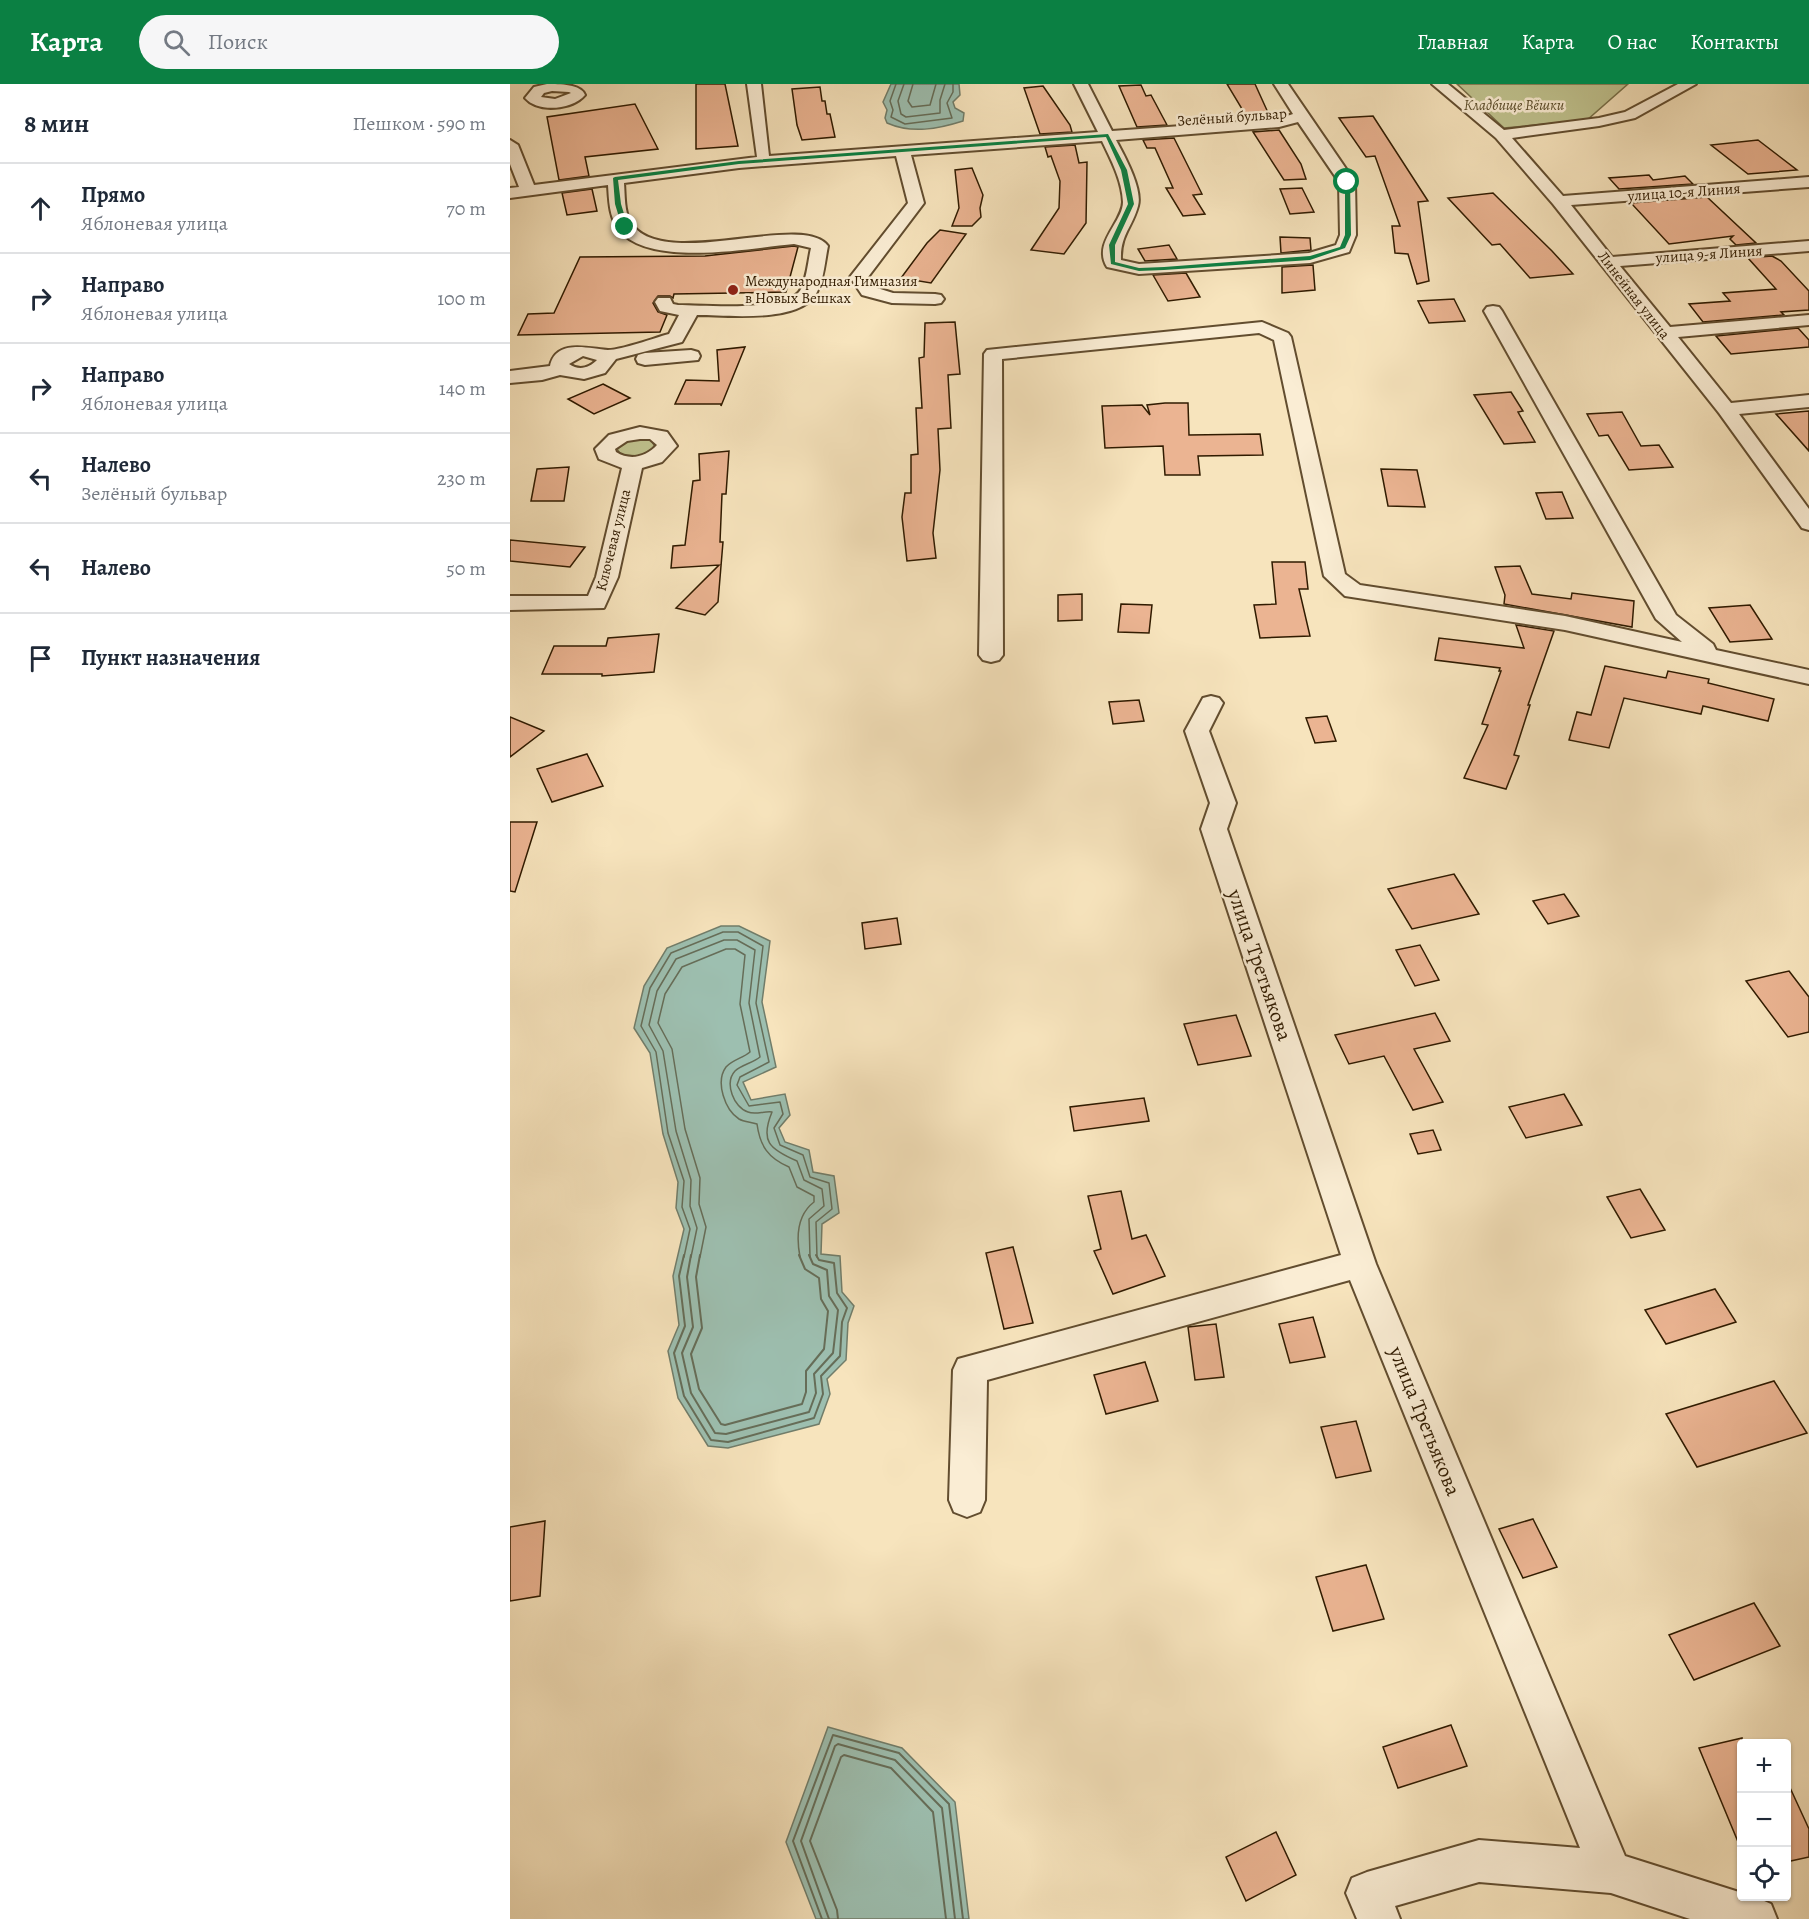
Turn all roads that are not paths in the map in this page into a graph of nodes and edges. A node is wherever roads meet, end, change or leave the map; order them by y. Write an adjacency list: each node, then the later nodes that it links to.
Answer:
1 (754, 84): 11 (street)
2 (1081, 84): 7 (street)
3 (1281, 84): 6 (street)
4 (1439, 84): 8 (street, Линейная улица)
5 (1689, 84): 8 (street)
6 (1300, 114): 7 (street, Зелёный бульвар); 7 (street, Зелёный бульвар); 7 (street)
7 (1106, 131): 10 (street, Зелёный бульвар); 11 (street, Зелёный бульвар)
8 (1501, 135): 16 (street, Линейная улица)
9 (510, 145): 14 (street)
10 (902, 151): 12 (street, Зелёный бульвар); 19 (street)
11 (763, 154): 14 (street, Зелёный бульвар)
12 (615, 178): 14 (street, Зелёный бульвар); 21 (street)
13 (1809, 182): 16 (street, улица 10-я Линия)
14 (521, 186): 15 (street, Зелёный бульвар)
15 (510, 193)
16 (1559, 201): 18 (street, Линейная улица)
17 (1809, 246): 18 (street, улица 9-я Линия)
18 (1608, 262): 24 (street, Линейная улица)
19 (935, 299)
20 (664, 302): 21 (street)
21 (691, 310): 26 (street)
22 (1493, 311): 34 (street)
23 (1809, 320): 24 (street)
24 (1664, 333): 29 (street, Линейная улица)
25 (691, 356): 26 (street)
26 (606, 358): 27 (street)
27 (510, 377)
28 (1809, 401): 29 (street)
29 (1726, 409): 31 (street, Линейная улица)
30 (633, 463): 33 (street, Ключевая улица)
31 (1801, 501): 32 (street, Линейная улица)
32 (1809, 524)
33 (510, 603)
34 (1711, 654): 35 (street); 36 (street)
35 (991, 656)
36 (1809, 677)
37 (1211, 703): 38 (street, улица Третьякова)
38 (1360, 1264): 39 (street); 40 (street, улица Третьякова)
39 (967, 1500)
40 (1611, 1872): 41 (street); 42 (street)
41 (1379, 1919)
42 (1756, 1919)

